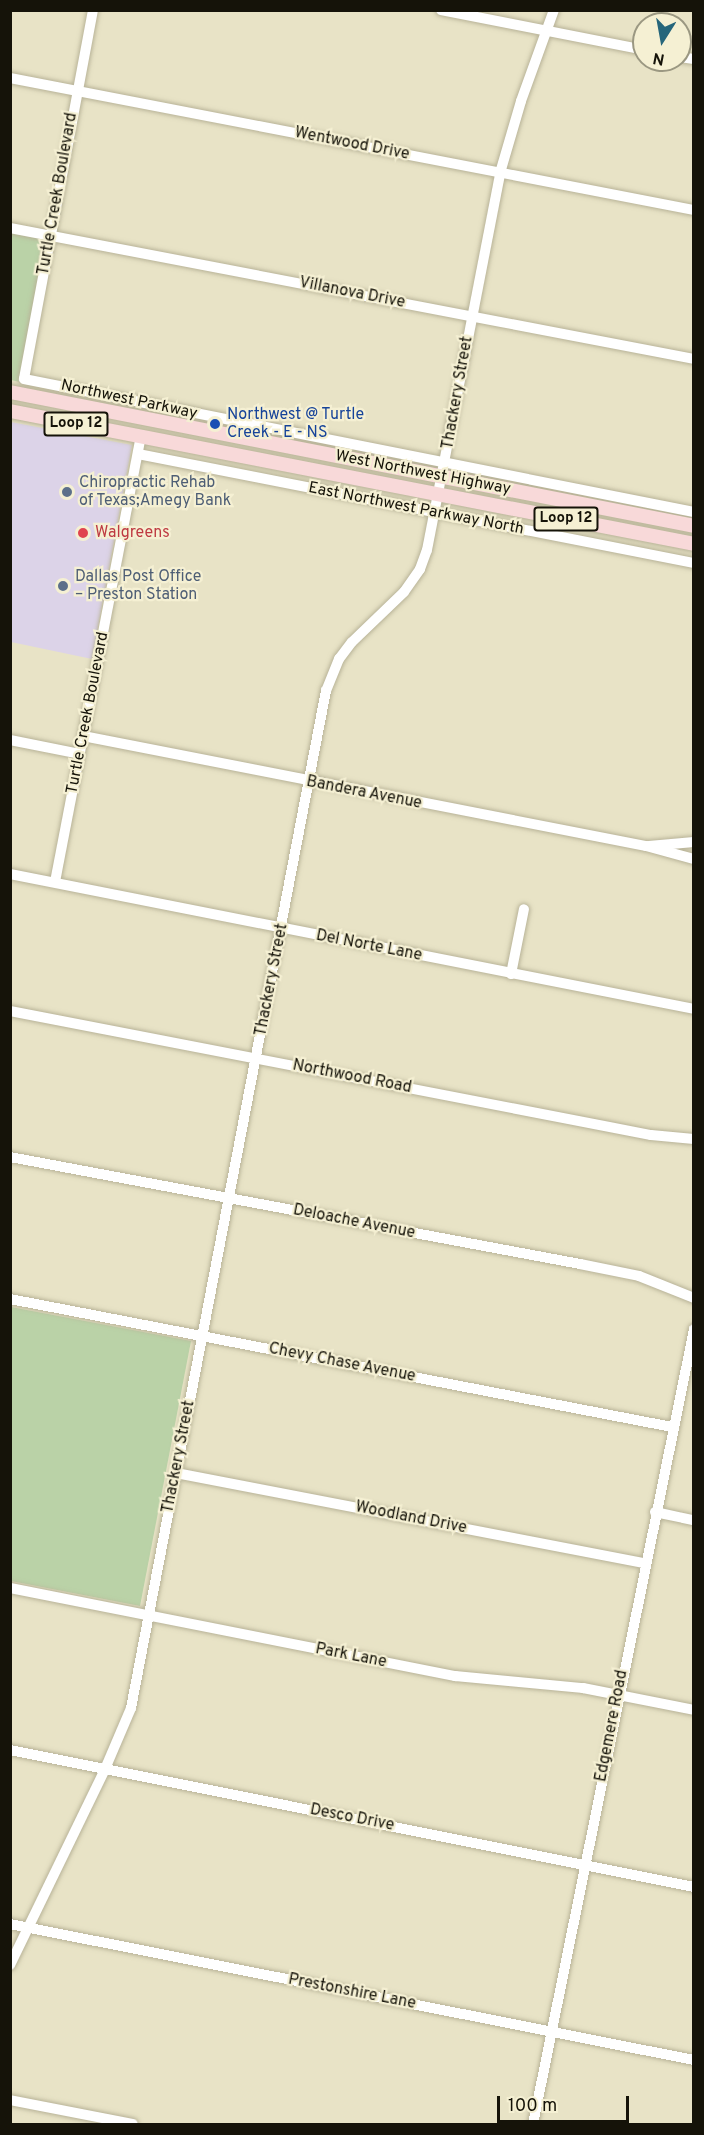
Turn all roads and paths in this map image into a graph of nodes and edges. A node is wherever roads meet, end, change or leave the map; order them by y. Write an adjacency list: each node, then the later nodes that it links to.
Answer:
1 (93, 10): 7 (street, Turtle Creek Boulevard)
2 (441, 10): 4 (street)
3 (554, 10): 4 (street, Thackery Street)
4 (545, 30): 5 (street); 8 (street, Thackery Street)
5 (632, 48)
6 (10, 78): 7 (street, Wentwood Drive)
7 (77, 90): 8 (street, Wentwood Drive); 11 (street, Turtle Creek Boulevard)
8 (500, 173): 9 (street, Wentwood Drive); 12 (street, Thackery Street)
9 (693, 210)
10 (10, 228): 11 (street, Villanova Drive)
11 (50, 235): 12 (street, Villanova Drive); 14 (street, Turtle Creek Boulevard)
12 (472, 316): 13 (street, Villanova Drive); 20 (street, Thackery Street)
13 (693, 359)
14 (24, 379): 20 (street, Northwest Parkway)
15 (10, 392): 17 (main road, West Northwest Highway / Loop 12)
16 (10, 411): 18 (main road, West Northwest Highway / Loop 12)
17 (145, 418): 18 (main road); 20 (main road, West Northwest Highway / Loop 12)
18 (141, 437): 19 (street, Turtle Creek Boulevard); 21 (main road, West Northwest Highway / Loop 12)
19 (138, 454): 23 (street, East Northwest Parkway North); 27 (street, Turtle Creek Boulevard)
20 (443, 471): 21 (street, Thackery Street); 22 (street, Northwest Parkway); 24 (main road, West Northwest Highway / Loop 12)
21 (439, 494): 23 (street, Thackery Street); 25 (main road, West Northwest Highway / Loop 12)
22 (693, 512)
23 (435, 513): 26 (street, East Northwest Parkway North); 30 (street, Thackery Street)
24 (693, 526)
25 (693, 544)
26 (693, 563)
27 (83, 736): 29 (street, Turtle Creek Boulevard); 30 (street, Bandera Avenue)
28 (10, 740): 29 (street)
29 (80, 754): 35 (street, Turtle Creek Boulevard)
30 (310, 782): 32 (street, Bandera Avenue); 37 (street, Thackery Street)
31 (693, 842): 32 (street, Bandera Avenue)
32 (646, 846): 33 (street, Bandera Avenue)
33 (693, 859)
34 (10, 874): 35 (street, Del Norte Lane)
35 (55, 882): 37 (street, Del Norte Lane)
36 (524, 909): 38 (street)
37 (282, 929): 38 (street, Del Norte Lane); 41 (street, Thackery Street)
38 (511, 974): 39 (street, Del Norte Lane)
39 (693, 1010)
40 (10, 1011): 41 (street, Northwood Road)
41 (257, 1059): 42 (street, Northwood Road); 44 (street, Thackery Street)
42 (693, 1139)
43 (10, 1157): 44 (street, Deloache Avenue)
44 (229, 1199): 45 (street, Deloache Avenue); 48 (street, Thackery Street)
45 (693, 1298)
46 (10, 1299): 48 (street, Chevy Chase Avenue)
47 (693, 1329): 49 (street, Edgemere Road)
48 (203, 1336): 49 (street, Chevy Chase Avenue); 50 (street, Thackery Street)
49 (672, 1427): 51 (street, Edgemere Road)
50 (176, 1473): 53 (street, Woodland Drive); 55 (street, Thackery Street)
51 (656, 1512): 52 (street); 53 (street, Edgemere Road)
52 (693, 1520)
53 (645, 1563): 56 (street, Edgemere Road)
54 (10, 1588): 55 (street, Park Lane)
55 (149, 1617): 56 (street, Park Lane); 59 (street, Thackery Street)
56 (618, 1695): 57 (street, Park Lane); 60 (street, Edgemere Road)
57 (693, 1710)
58 (10, 1750): 59 (street, Desco Drive)
59 (105, 1769): 60 (street, Desco Drive); 63 (street, Thackery Street)
60 (584, 1865): 61 (street, Desco Drive); 65 (street, Edgemere Road)
61 (693, 1887)
62 (10, 1924): 63 (street, Prestonshire Lane)
63 (29, 1928): 64 (street, Thackery Street); 65 (street, Prestonshire Lane)
64 (10, 1965)
65 (551, 2032): 66 (street, Prestonshire Lane); 69 (street, Edgemere Road)
66 (693, 2060)
67 (10, 2100): 68 (street)
68 (133, 2124)
69 (533, 2124)

